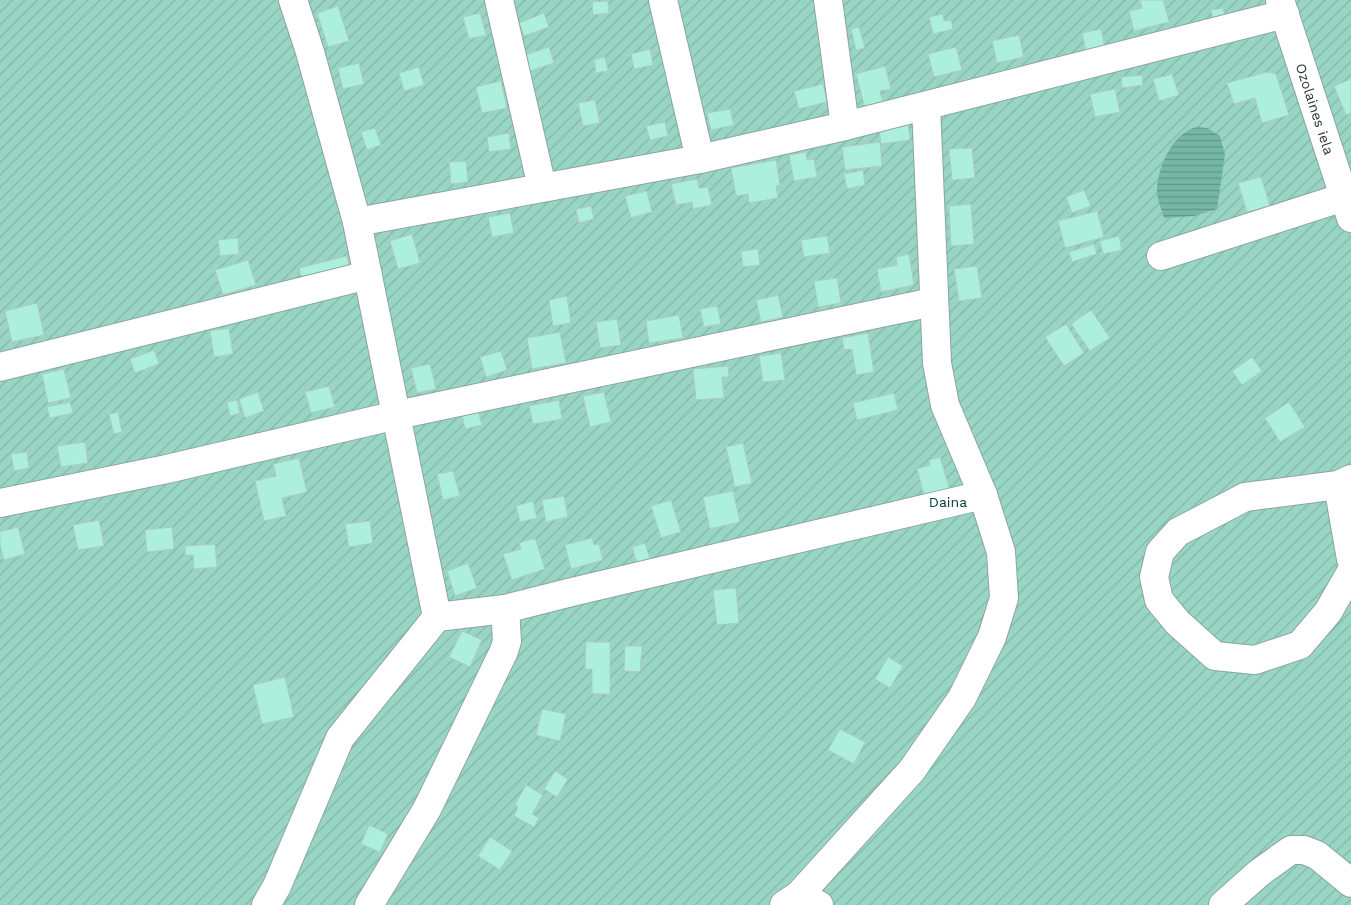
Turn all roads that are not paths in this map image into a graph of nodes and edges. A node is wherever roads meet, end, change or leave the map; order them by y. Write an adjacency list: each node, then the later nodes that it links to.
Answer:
1 (293, 0): 11 (street)
2 (499, 0): 9 (street)
3 (663, 0): 8 (street)
4 (828, 0): 7 (street)
5 (1282, 7): 6 (street); 10 (street, Ozolaines iela)
6 (926, 106): 7 (street); 14 (street)
7 (845, 126): 8 (street)
8 (700, 158): 9 (street)
9 (542, 187): 11 (street)
10 (1348, 208): 12 (street)
11 (358, 222): 13 (street)
12 (1161, 256)
13 (368, 275): 15 (street); 16 (street)
14 (933, 302): 16 (street); 18 (street)
15 (0, 367)
16 (397, 415): 19 (street); 23 (street)
17 (1345, 482): 20 (street); 21 (street)
18 (983, 495): 22 (street); 25 (street)
19 (0, 503)
20 (1351, 559)
21 (1351, 572)
22 (506, 609): 23 (street); 27 (street)
23 (437, 617): 26 (street)
24 (1351, 883): 28 (street)
25 (801, 902)
26 (266, 905)
27 (369, 905)
28 (1223, 905)

